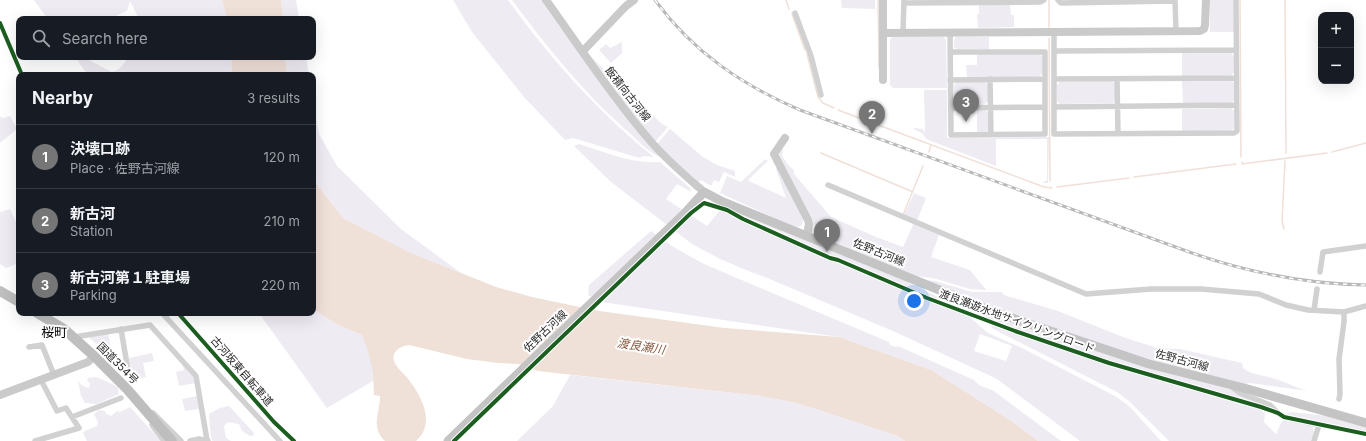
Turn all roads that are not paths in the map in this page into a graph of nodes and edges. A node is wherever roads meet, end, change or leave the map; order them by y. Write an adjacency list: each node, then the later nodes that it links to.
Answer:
1 (546, 0): 17 (street, 飯積向古河線)
2 (634, 0): 17 (street)
3 (883, 0): 15 (street)
4 (1044, 0): 9 (street)
5 (1058, 0): 6 (street)
6 (1175, 0): 11 (street)
7 (1206, 0): 11 (street)
8 (1236, 0): 16 (street)
9 (904, 2): 12 (street)
10 (795, 13): 27 (street)
11 (1176, 31): 14 (street)
12 (904, 32): 13 (street); 15 (street)
13 (950, 32): 14 (street); 19 (street)
14 (1054, 32): 18 (street)
15 (883, 33): 25 (street)
16 (1236, 50): 18 (street); 20 (street)
17 (583, 51): 38 (street, 飯積向古河線)
18 (1054, 51): 23 (street)
19 (950, 52): 22 (street); 26 (street)
20 (1236, 78): 24 (street); 28 (street)
21 (990, 79): 22 (street); 26 (street); 31 (street)
22 (1044, 79): 29 (street)
23 (1054, 79): 24 (street); 32 (street)
24 (1117, 79): 30 (street)
25 (883, 80)
26 (950, 80): 33 (street)
27 (821, 95)
28 (1236, 105): 30 (street); 34 (street)
29 (1045, 106): 31 (street); 35 (street)
30 (1118, 106): 32 (street); 34 (street)
31 (990, 107): 33 (street); 35 (street)
32 (1055, 107): 34 (street)
33 (951, 108): 35 (street)
34 (1118, 134)
35 (991, 135)
36 (785, 138): 39 (street)
37 (828, 185): 46 (street)
38 (701, 195): 39 (main road, 佐野古河線); 71 (main road, 佐野古河線)
39 (807, 236): 57 (main road, 佐野古河線)
40 (1366, 246): 41 (street)
41 (1320, 272)
42 (1317, 289): 46 (street)
43 (0, 291): 44 (highway)
44 (16, 300)
45 (1366, 306): 47 (street)
46 (1314, 310): 47 (street)
47 (1344, 312): 61 (street)
48 (42, 316): 51 (highway, 国道354号)
49 (165, 316): 70 (street)
50 (120, 329): 51 (street); 55 (street); 69 (street)
51 (73, 338): 53 (highway, 国道354号)
52 (29, 347): 54 (street)
53 (94, 356): 54 (street); 59 (highway, 国道354号)
54 (54, 375): 56 (street)
55 (129, 376)
56 (41, 380): 58 (street); 62 (street)
57 (1231, 385): 63 (main road, 佐野古河線); 72 (street)
58 (0, 395)
59 (133, 396): 65 (street); 66 (highway, 国道354号); 67 (street)
60 (121, 398): 62 (street)
61 (1339, 399)
62 (72, 417): 64 (street)
63 (1366, 423)
64 (35, 441)
65 (164, 441)
66 (172, 441)
67 (181, 441)
68 (190, 441): 69 (street)
69 (207, 441)
70 (280, 441)
71 (448, 441)
72 (1314, 441)

